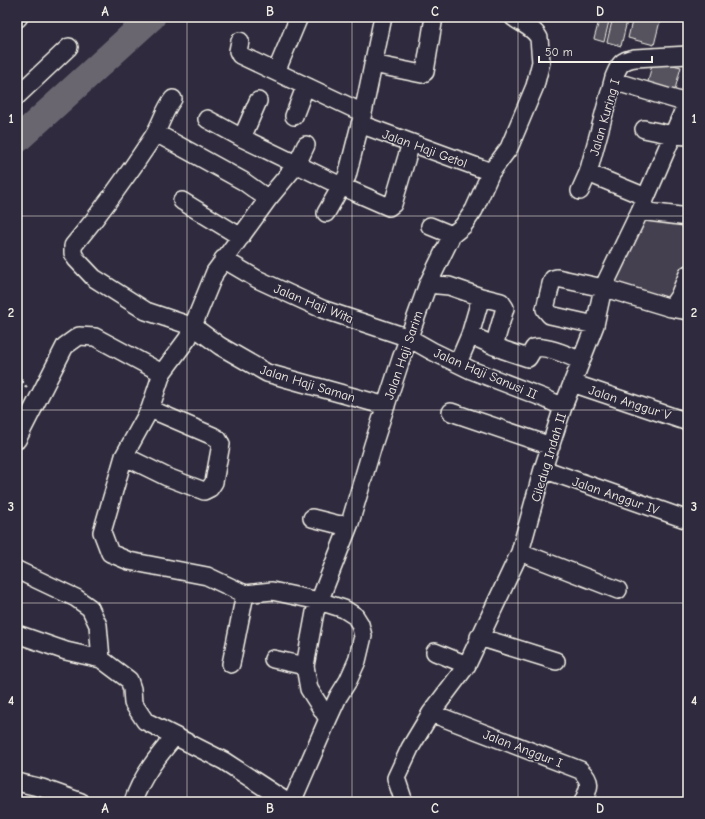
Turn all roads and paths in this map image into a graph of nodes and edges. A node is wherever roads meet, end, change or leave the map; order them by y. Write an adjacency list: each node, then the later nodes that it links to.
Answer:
1 (299, 17): 9 (street)
2 (383, 17): 8 (street)
3 (434, 17): 8 (street)
4 (513, 17): 26 (street, Jalan Haji Sarim)
5 (240, 41): 9 (street, Jalan Haji Getol)
6 (69, 47): 12 (street)
7 (688, 55): 10 (street, Jalan Kuring I)
8 (373, 64): 18 (street)
9 (276, 72): 11 (street, Jalan Haji Getol)
10 (613, 81): 15 (street); 27 (street, Jalan Kuring I)
11 (308, 87): 16 (street); 18 (street, Jalan Haji Getol)
12 (17, 96)
13 (173, 99): 20 (street)
14 (258, 101): 22 (street)
15 (687, 102): 21 (street, Ciledug Indah II)
16 (294, 116)
17 (207, 119): 22 (street)
18 (361, 119): 23 (street, Jalan Haji Getol); 28 (street)
19 (644, 129): 21 (street)
20 (156, 133): 30 (street); 46 (street)
21 (681, 135): 32 (street, Ciledug Indah II)
22 (242, 138): 25 (street)
23 (411, 143): 26 (street, Jalan Haji Getol); 28 (street)
24 (306, 145): 25 (street)
25 (297, 164): 28 (street); 30 (street)
26 (491, 172): 36 (street, Jalan Haji Sarim)
27 (588, 173): 29 (street, Jalan Kuring I); 32 (street)
28 (341, 186): 33 (street)
29 (580, 191)
30 (268, 199): 37 (street)
31 (182, 201): 37 (street)
32 (643, 204): 34 (street); 41 (street, Ciledug Indah II)
33 (326, 214)
34 (688, 217)
35 (430, 226): 36 (street)
36 (452, 235): 40 (street, Jalan Haji Sarim)
37 (241, 237): 38 (street)
38 (223, 259): 46 (street); 48 (street, Jalan Haji Wita)
39 (688, 274): 43 (street)
40 (428, 284): 42 (street); 48 (street, Jalan Haji Sarim)
41 (606, 289): 43 (street); 45 (street, Ciledug Indah II); 45 (street)
42 (481, 297): 47 (street); 49 (street)
43 (670, 308): 44 (street)
44 (688, 311)
45 (595, 325): 50 (street, Ciledug Indah II)
46 (194, 326): 52 (street); 54 (street, Jalan Haji Saman)
47 (470, 335): 49 (street); 51 (street)
48 (409, 338): 51 (street, Jalan Haji Sanusi II); 54 (street, Jalan Haji Sarim)
49 (494, 346): 50 (street)
50 (582, 361): 53 (street, Ciledug Indah II)
51 (458, 363): 55 (street, Jalan Haji Sanusi II)
52 (162, 373): 56 (street); 59 (street)
53 (572, 383): 55 (street, Ciledug Indah II); 58 (street, Jalan Anggur V)
54 (386, 406): 65 (street, Jalan Haji Sarim)
55 (563, 407): 60 (street, Ciledug Indah II)
56 (150, 409): 61 (street); 61 (street)
57 (452, 412): 60 (street)
58 (688, 422)
59 (17, 440)
60 (551, 446): 62 (street, Ciledug Indah II)
61 (124, 456): 69 (street)
62 (543, 470): 64 (street, Jalan Anggur IV); 66 (street, Ciledug Indah II)
63 (312, 518): 65 (street)
64 (688, 520)
65 (350, 523): 70 (street, Jalan Haji Sarim)
66 (520, 552): 68 (street); 72 (street, Ciledug Indah II)
67 (17, 570): 74 (street)
68 (618, 590)
69 (245, 594): 70 (street); 77 (street)
70 (319, 601): 79 (street, Jalan Haji Sarim); 81 (street)
71 (17, 634): 74 (street)
72 (479, 636): 76 (street); 78 (street, Ciledug Indah II)
73 (435, 652): 78 (street)
74 (101, 658): 82 (street)
75 (273, 658): 79 (street)
76 (556, 661)
77 (231, 664)
78 (467, 665): 80 (street, Ciledug Indah II)
79 (305, 666): 81 (street, Jalan Haji Sarim)
80 (431, 713): 88 (street, Ciledug Indah II); 89 (street, Jalan Anggur I)
81 (328, 719): 87 (street)
82 (174, 737): 85 (street); 86 (street)
83 (17, 782): 84 (street)
84 (82, 802)
85 (133, 802)
86 (287, 802)
87 (292, 802)
88 (404, 802)
89 (583, 802)

